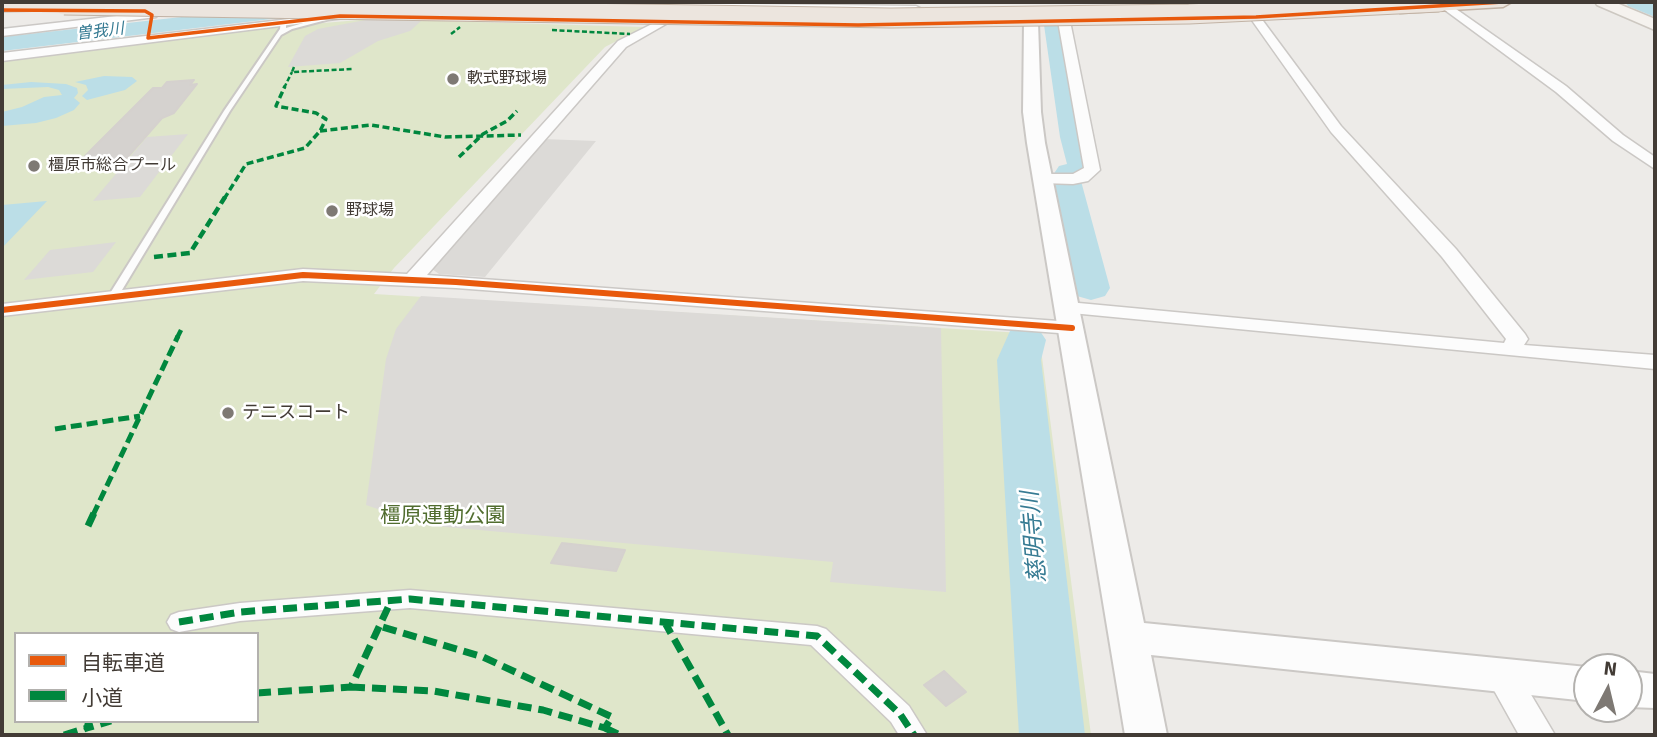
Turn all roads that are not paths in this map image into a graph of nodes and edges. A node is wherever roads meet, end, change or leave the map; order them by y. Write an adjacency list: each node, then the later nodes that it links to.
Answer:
1 (93, 2): 13 (street)
2 (296, 2): 6 (highway, bridge); 10 (highway); 17 (highway)
3 (534, 2): 18 (street)
4 (581, 2): 16 (street)
5 (1275, 2): 12 (highway)
6 (1364, 2)
7 (1503, 2): 9 (highway)
8 (1602, 2): 22 (main road)
9 (1441, 3): 10 (highway, bridge); 12 (highway); 28 (street)
10 (253, 4): 13 (highway, bridge); 17 (highway, bridge)
11 (2, 7): 13 (highway)
12 (1249, 7): 16 (highway); 20 (highway); 34 (street)
13 (68, 8): 14 (street); 23 (street)
14 (152, 16): 23 (street); 26 (street)
15 (340, 16): 18 (street); 19 (street); 25 (lane)
16 (913, 16): 17 (highway); 21 (highway)
17 (671, 17): 18 (street); 30 (street)
18 (489, 18)
19 (283, 21): 25 (lane); 26 (street)
20 (1063, 21): 21 (highway); 29 (street)
21 (1031, 22): 29 (street)
22 (1655, 25)
23 (18, 31): 24 (street)
24 (2, 33)
25 (277, 36): 31 (lane)
26 (148, 37): 27 (street)
27 (2, 57)
28 (1655, 164)
29 (1058, 179): 33 (street)
30 (412, 280): 31 (street); 33 (street)
31 (114, 295): 32 (street)
32 (2, 310)
33 (1070, 318): 34 (street); 37 (street)
34 (1510, 350): 35 (street)
35 (1655, 362)
36 (179, 622): 40 (street)
37 (1128, 637): 38 (street); 41 (street)
38 (1502, 676): 39 (street); 42 (street)
39 (1573, 683)
40 (914, 735)
41 (1146, 735)
42 (1538, 735)

